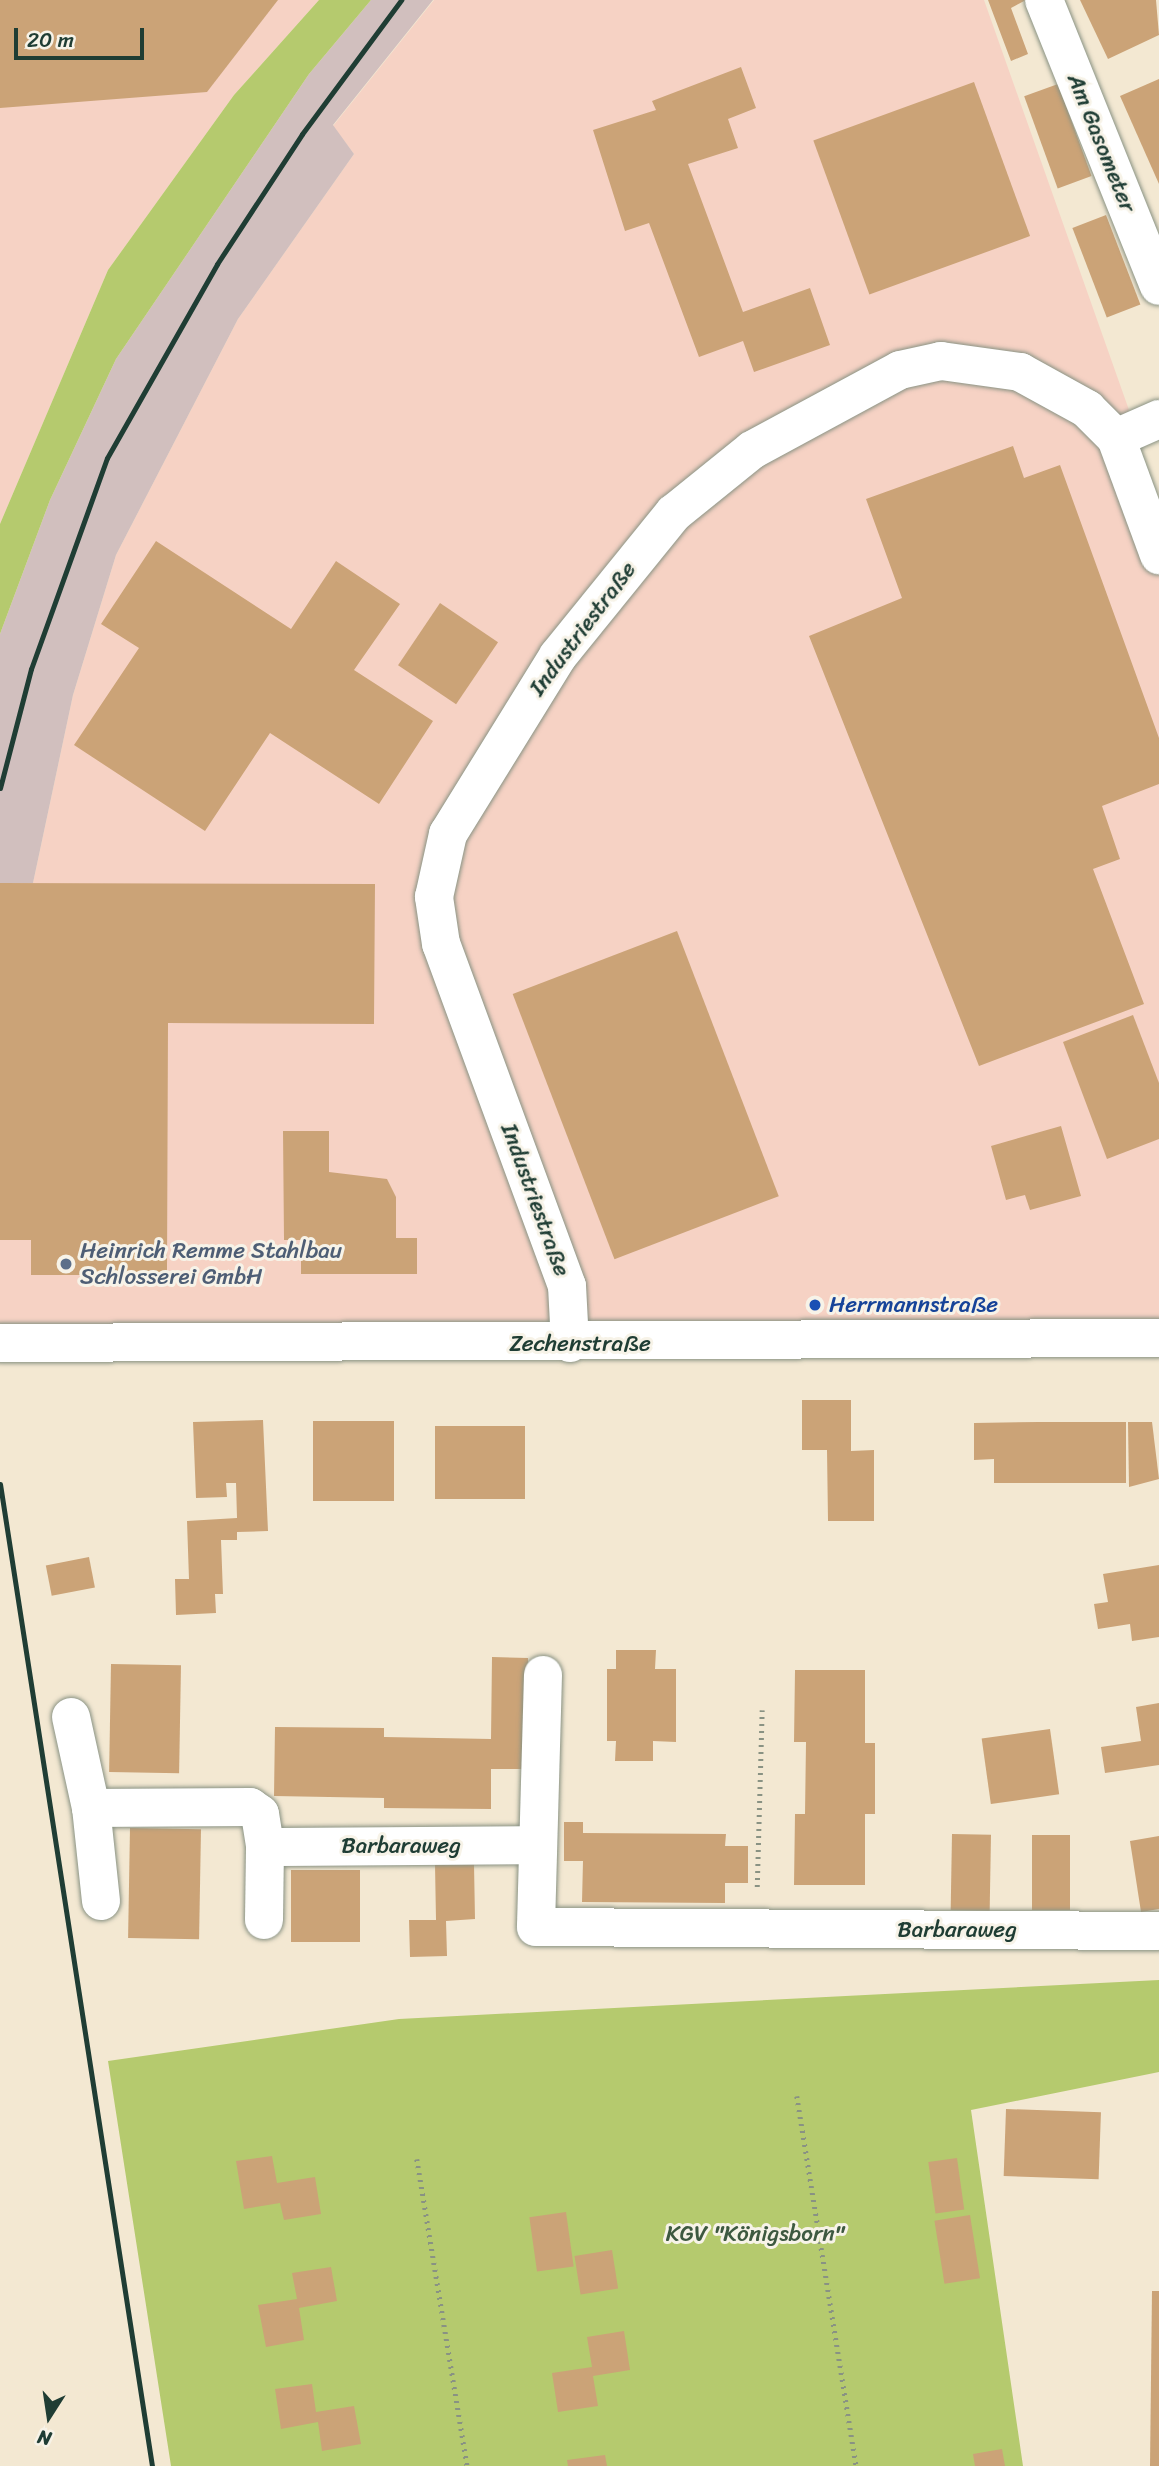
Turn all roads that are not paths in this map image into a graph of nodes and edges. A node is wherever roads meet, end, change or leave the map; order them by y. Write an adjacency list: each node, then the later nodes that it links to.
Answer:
1 (1044, 0): 2 (street, Am Gasometer)
2 (1159, 286)
3 (1159, 419): 4 (street)
4 (1116, 438): 5 (street, Industriestraße); 8 (street, Industriestraße)
5 (1159, 555)
6 (1159, 1338): 8 (street, Zechenstraße)
7 (0, 1343): 8 (street, Zechenstraße)
8 (570, 1343)
9 (542, 1675): 12 (street, Barbaraweg)
10 (71, 1717): 11 (street)
11 (91, 1808): 13 (street); 14 (street)
12 (538, 1845): 13 (street, Barbaraweg); 16 (street, Barbaraweg)
13 (265, 1847): 15 (street)
14 (101, 1900)
15 (264, 1920)
16 (1159, 1931)

